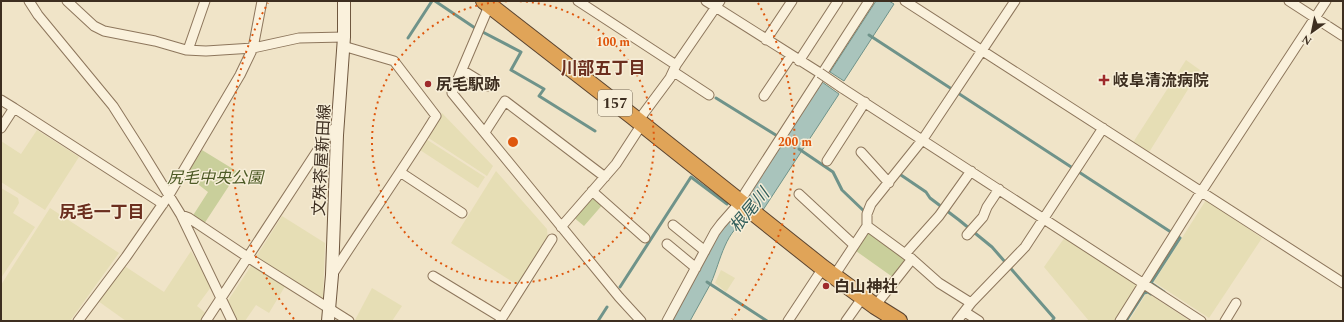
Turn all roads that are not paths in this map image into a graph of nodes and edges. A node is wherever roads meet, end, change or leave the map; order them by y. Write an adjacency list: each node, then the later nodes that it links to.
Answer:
1 (29, 1): 49 (street)
2 (67, 1): 22 (street)
3 (205, 1): 22 (street)
4 (262, 1): 21 (street)
5 (344, 1): 20 (main road, 文殊茶屋新田線)
6 (578, 1): 25 (street)
7 (706, 1): 16 (street)
8 (792, 1): 19 (street)
9 (838, 1): 24 (street)
10 (869, 1): 51 (street)
11 (905, 1): 23 (street)
12 (1015, 1): 23 (street)
13 (1289, 1): 17 (street)
14 (1326, 1): 17 (street)
15 (486, 3): 26 (street); 33 (highway, 157)
16 (718, 4): 19 (street); 25 (street)
17 (1315, 18): 18 (street); 47 (street)
18 (1343, 36)
19 (766, 40): 24 (street)
20 (344, 42): 21 (street); 34 (main road, 文殊茶屋新田線); 42 (street)
21 (253, 48): 22 (street); 49 (street)
22 (188, 50)
23 (983, 51): 36 (street); 38 (street)
24 (795, 58): 29 (street); 31 (street, bridge)
25 (675, 69): 28 (street); 33 (street)
26 (462, 70): 27 (street); 37 (street)
27 (488, 86)
28 (709, 95)
29 (764, 96)
30 (1, 100): 32 (street)
31 (865, 102): 38 (street); 40 (street)
32 (14, 108): 35 (street); 50 (street)
33 (640, 123): 43 (street); 51 (highway, 157)
34 (338, 125): 65 (street); 68 (main road, 文殊茶屋新田線)
35 (1, 128)
36 (1103, 128): 47 (street); 54 (street)
37 (484, 132): 43 (street); 57 (street)
38 (923, 140): 41 (street); 44 (street)
39 (862, 152): 44 (street)
40 (827, 161)
41 (971, 171): 45 (street); 64 (street)
42 (400, 172): 52 (street); 68 (street)
43 (605, 177): 46 (street)
44 (889, 183): 56 (street)
45 (999, 189): 54 (street); 58 (street)
46 (592, 191): 57 (street); 59 (street)
47 (1201, 192): 70 (street); 71 (street)
48 (799, 194): 62 (street)
49 (169, 195): 50 (street); 53 (street)
50 (163, 204): 79 (street)
51 (746, 207): 63 (street); 67 (highway, 157)
52 (462, 212)
53 (181, 215): 65 (street); 72 (street)
54 (1044, 219): 70 (street); 74 (street)
55 (673, 225): 63 (street)
56 (867, 226): 62 (street); 64 (street)
57 (561, 227): 84 (street)
58 (967, 235)
59 (645, 238)
60 (552, 239): 78 (street)
61 (666, 244): 66 (street)
62 (854, 245): 67 (street)
63 (705, 251): 66 (street)
64 (909, 257): 73 (street); 74 (street)
65 (249, 258): 72 (street); 76 (street)
66 (696, 268): 85 (street)
67 (829, 272): 73 (highway, 157); 86 (street)
68 (332, 275): 76 (main road, 文殊茶屋新田線)
69 (433, 276): 78 (street)
70 (1143, 282): 91 (street); 92 (street)
71 (1343, 283)
72 (221, 298): 80 (street); 81 (street)
73 (869, 301): 87 (street); 88 (highway, 157)
74 (971, 303): 77 (street)
75 (1236, 303): 93 (street)
76 (329, 308): 82 (main road, 文殊茶屋新田線); 83 (street)
77 (964, 312): 89 (street); 90 (street)
78 (501, 320)
79 (78, 321)
80 (206, 321)
81 (232, 321)
82 (328, 321)
83 (349, 321)
84 (641, 321)
85 (667, 321)
86 (788, 321)
87 (846, 321)
88 (899, 321)
89 (957, 321)
90 (979, 321)
91 (1120, 321)
92 (1201, 321)
93 (1225, 321)

